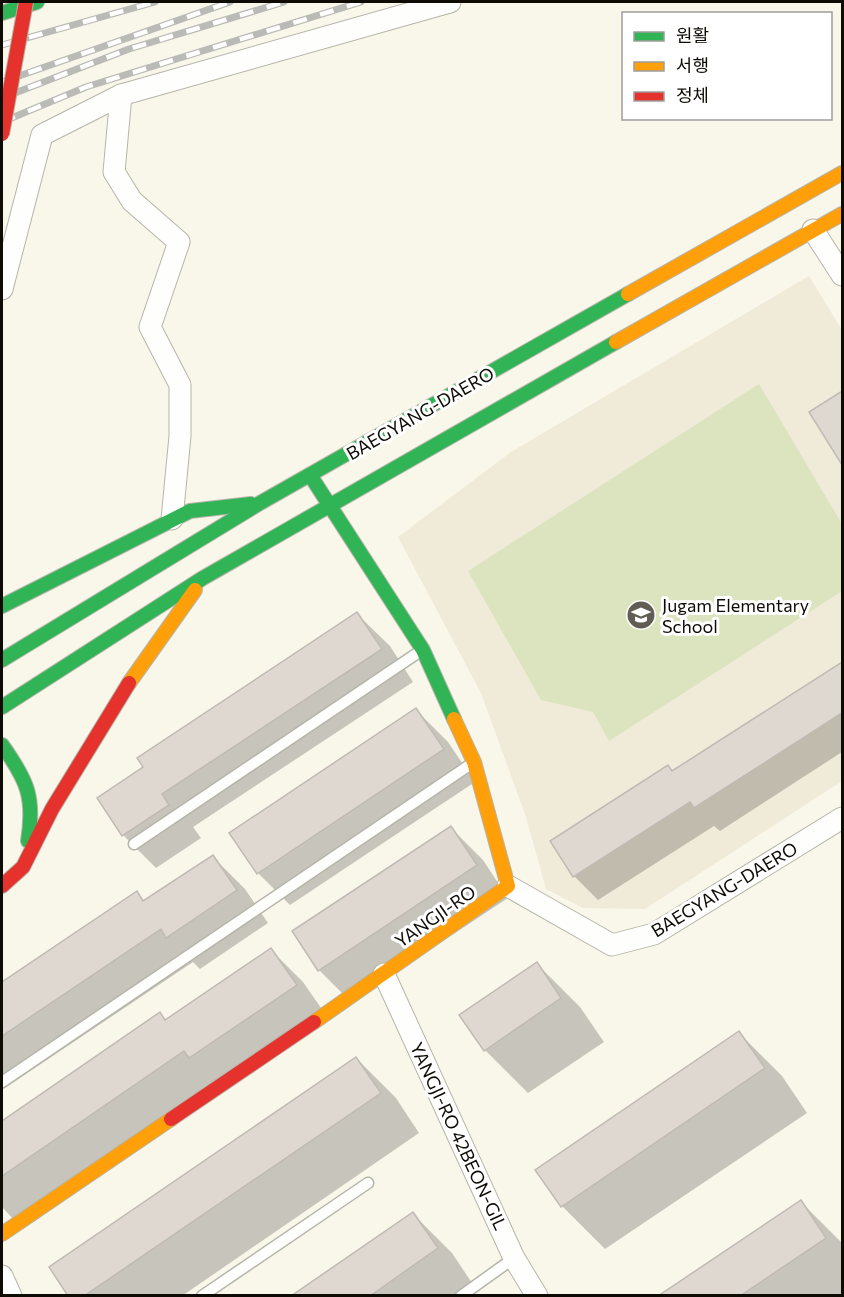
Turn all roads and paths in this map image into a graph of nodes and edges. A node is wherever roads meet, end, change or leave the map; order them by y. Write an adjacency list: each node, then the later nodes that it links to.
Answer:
1 (26, 2): 6 (main road, bridge)
2 (37, 2): 4 (main road)
3 (450, 2): 5 (street)
4 (2, 13)
5 (121, 95): 11 (street); 15 (street)
6 (2, 134)
7 (843, 173): 12 (main road, BAEGYANG-DAERO)
8 (843, 214): 9 (main road, BAEGYANG-DAERO)
9 (813, 230): 10 (street); 14 (main road, BAEGYANG-DAERO)
10 (843, 275)
11 (2, 289)
12 (310, 475): 13 (main road, BAEGYANG-DAERO); 14 (main road)
13 (260, 503): 15 (main road); 19 (main road, BAEGYANG-DAERO)
14 (327, 505): 16 (main road, BAEGYANG-DAERO); 18 (main road)
15 (172, 519): 17 (main road)
16 (203, 578): 20 (main road, BAEGYANG-DAERO); 25 (main road)
17 (2, 606)
18 (423, 650): 22 (main road); 24 (lane)
19 (2, 660)
20 (2, 707)
21 (2, 745): 25 (main road)
22 (474, 762): 27 (main road); 29 (lane)
23 (843, 818): 27 (street, BAEGYANG-DAERO)
24 (134, 844)
25 (23, 867): 26 (main road)
26 (2, 886)
27 (508, 886): 28 (main road, YANGJI-RO)
28 (384, 974): 31 (main road, YANGJI-RO); 32 (street, YANGJI-RO 42BEON-GIL)
29 (2, 1082)
30 (368, 1183): 35 (lane)
31 (2, 1234)
32 (514, 1258): 36 (lane); 37 (street, YANGJI-RO 42BEON-GIL)
33 (2, 1276): 34 (street)
34 (11, 1296)
35 (202, 1296)
36 (462, 1296)
37 (537, 1296)

